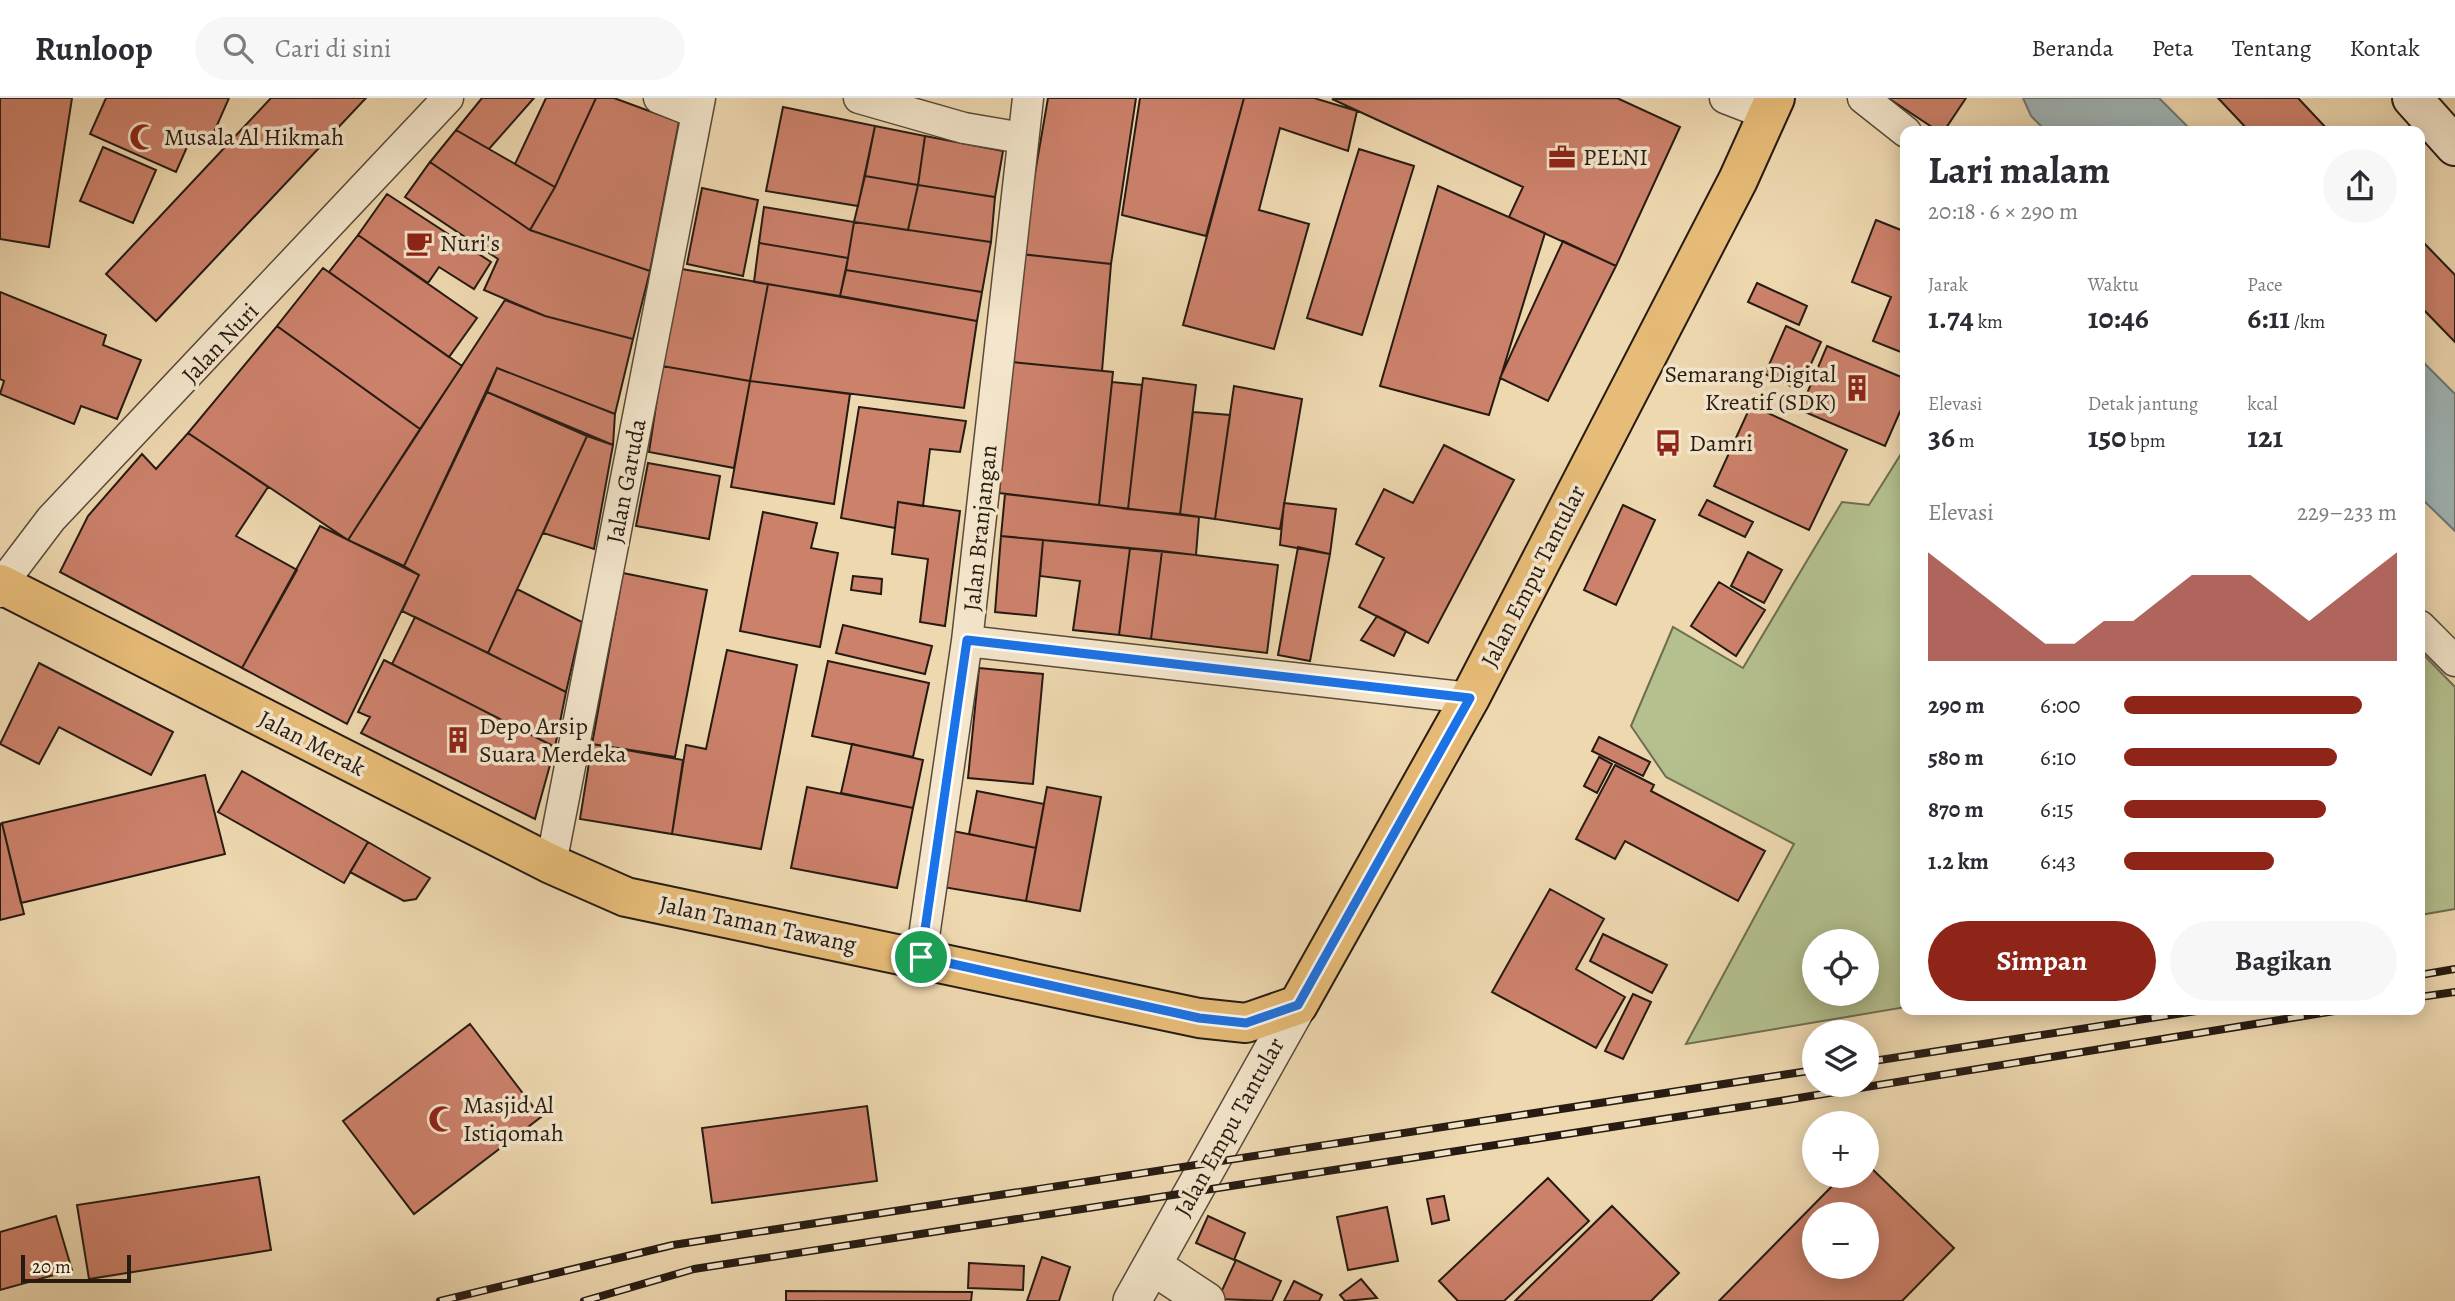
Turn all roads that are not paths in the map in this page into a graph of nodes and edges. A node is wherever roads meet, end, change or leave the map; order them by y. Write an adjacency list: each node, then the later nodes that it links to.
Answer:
1 (448, 98): 13 (street, Jalan Nuri)
2 (659, 98): 8 (street)
3 (859, 98): 11 (street)
4 (1028, 98): 11 (street, Jalan Branjangan)
5 (1725, 98): 9 (street)
6 (1863, 98): 10 (street)
7 (2412, 98): 12 (main road)
8 (699, 106): 18 (street, Jalan Garuda)
9 (1772, 106): 17 (main road, Jalan Empu Tantular)
10 (1900, 127)
11 (1022, 138): 15 (street, Jalan Branjangan)
12 (2455, 146)
13 (0, 587): 18 (main road, Jalan Merak)
14 (2425, 631): 16 (street)
15 (967, 640): 17 (street); 20 (street, Jalan Branjangan)
16 (2455, 661)
17 (1470, 698): 21 (main road, Jalan Empu Tantular)
18 (551, 864): 19 (main road, Jalan Merak)
19 (626, 897): 20 (main road, Jalan Taman Tawang)
20 (921, 957): 21 (main road, Jalan Taman Tawang)
21 (1298, 1005): 22 (street, Jalan Empu Tantular)
22 (1153, 1266): 23 (street, Jalan Empu Tantular); 24 (street)
23 (1132, 1301)
24 (1206, 1301)

